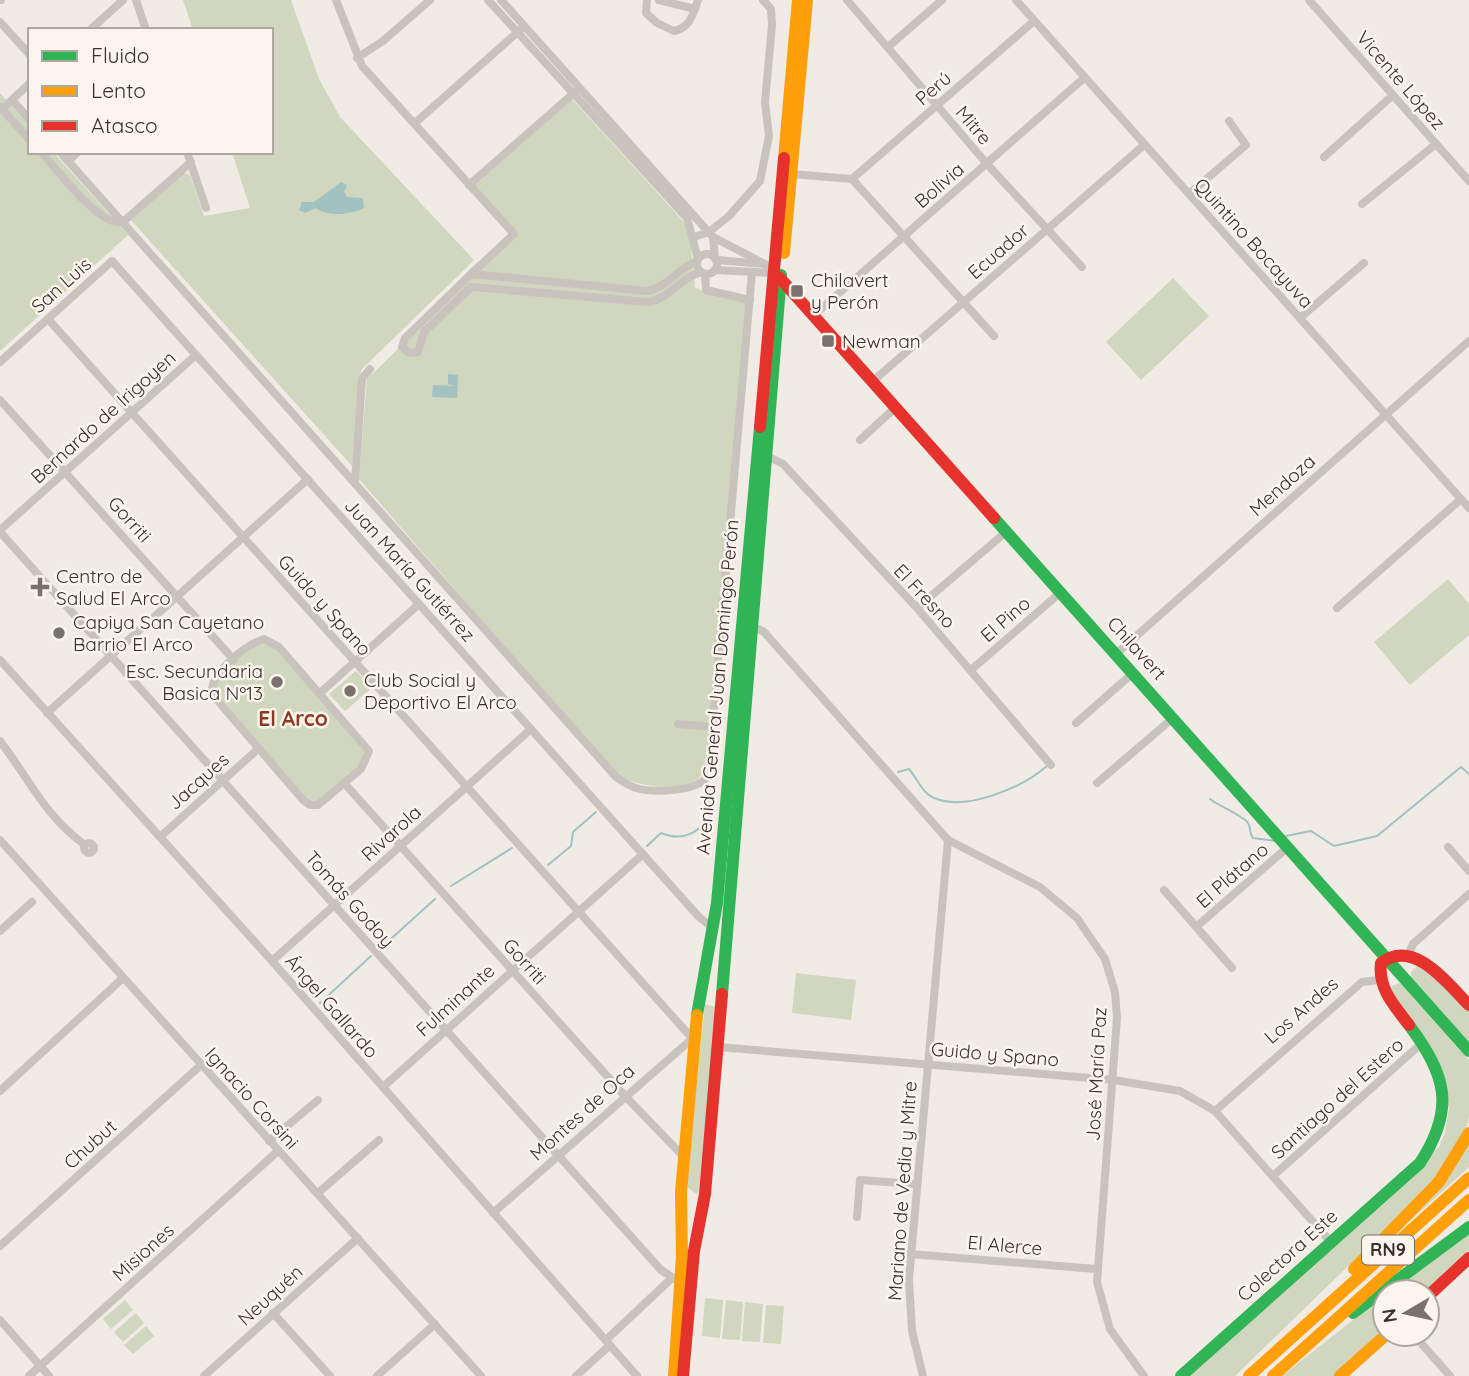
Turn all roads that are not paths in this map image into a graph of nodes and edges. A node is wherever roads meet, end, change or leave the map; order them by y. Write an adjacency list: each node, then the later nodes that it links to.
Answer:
1 (123, 0): 21 (street)
2 (136, 0): 22 (street)
3 (336, 0): 26 (street)
4 (430, 0): 26 (street)
5 (488, 0): 23 (street)
6 (648, 0): 18 (street)
7 (659, 0): 17 (street)
8 (698, 0): 18 (street)
9 (763, 0): 57 (street)
10 (798, 0): 66 (main road, Avenida General Juan Domingo Perón)
11 (807, 0): 48 (main road, Avenida General Juan Domingo Perón)
12 (847, 0): 24 (street, Mitre)
13 (942, 0): 24 (street)
14 (1016, 0): 19 (street, Quintino Bocayuva)
15 (1309, 0): 30 (street, Vicente López)
16 (503, 1): 23 (street)
17 (684, 3): 18 (street)
18 (695, 9)
19 (1034, 21): 27 (street, Quintino Bocayuva); 32 (street, Perú)
20 (0, 22): 25 (street)
21 (92, 28)
22 (145, 28)
23 (521, 29): 29 (street); 36 (street)
24 (888, 47): 32 (street, Mitre)
25 (28, 53)
26 (357, 58): 36 (street)
27 (1084, 78): 39 (street, Quintino Bocayuva); 47 (street, Bolivia)
28 (28, 85): 31 (street)
29 (575, 91): 51 (street); 57 (street); 59 (street)
30 (1393, 95): 38 (street, Vicente López); 44 (street)
31 (12, 100): 33 (street); 34 (street)
32 (937, 106): 47 (street, Mitre); 49 (street, Perú)
33 (1, 108): 37 (street)
34 (28, 118)
35 (1229, 121): 52 (street)
36 (415, 123): 51 (street)
37 (28, 137)
38 (1436, 144): 50 (street, Vicente López); 53 (street)
39 (1144, 145): 52 (street, Quintino Bocayuva); 56 (street, Ecuador)
40 (43, 154): 55 (street)
41 (62, 154): 45 (street)
42 (76, 154): 45 (street)
43 (188, 154): 46 (street)
44 (1324, 157)
45 (68, 161): 55 (street)
46 (191, 162): 54 (street); 55 (street)
47 (987, 164): 56 (street, Mitre); 58 (street, Bolivia)
48 (791, 174): 49 (street); 66 (main road, Avenida General Juan Domingo Perón)
49 (852, 179): 58 (street)
50 (1469, 181)
51 (469, 185): 68 (street)
52 (1189, 194): 72 (street, Quintino Bocayuva)
53 (1362, 204)
54 (206, 208)
55 (123, 222): 88 (street)
56 (1046, 230): 64 (street, Mitre); 70 (street, Ecuador)
57 (711, 234): 59 (street); 62 (street); 66 (street)
58 (904, 236): 70 (street); 71 (street, Bolivia)
59 (694, 237): 60 (street)
60 (698, 260): 62 (street); 67 (street); 68 (street)
61 (112, 261): 73 (street, San Luis); 76 (street, Juan María Gutiérrez)
62 (716, 263): 65 (street); 66 (street); 67 (street)
63 (1364, 263): 72 (street)
64 (1082, 267)
65 (752, 272): 66 (street); 69 (street)
66 (773, 272): 71 (main road, Chilavert); 85 (main road, Avenida General Juan Domingo Perón); 136 (main road, Avenida General Juan Domingo Perón)
67 (703, 273): 68 (street); 69 (street)
68 (471, 274)
69 (750, 300): 112 (street)
70 (963, 302): 74 (street); 79 (street, Ecuador)
71 (814, 315): 79 (main road, Chilavert)
72 (1300, 318): 83 (street, Quintino Bocayuva)
73 (48, 319): 77 (street, San Luis); 82 (street, Guido y Spano)
74 (994, 336)
75 (1469, 341): 83 (street, Mendoza)
76 (197, 355): 82 (street, Bernardo de Irigoyen); 87 (street, Juan María Gutiérrez)
77 (0, 362)
78 (370, 369): 88 (street)
79 (873, 380): 81 (main road, Chilavert)
80 (0, 400): 86 (street, Gorriti)
81 (896, 407): 84 (street); 92 (main road, Chilavert)
82 (132, 413): 86 (street, Bernardo de Irigoyen); 93 (street, Guido y Spano)
83 (1385, 415): 89 (street, Quintino Bocayuva); 100 (street, Mendoza)
84 (860, 440)
85 (767, 456): 97 (street, El Fresno); 99 (main road, Avenida General Juan Domingo Perón)
86 (66, 472): 91 (street, Bernardo de Irigoyen); 95 (street, Gorriti)
87 (308, 479): 93 (street); 96 (street, Juan María Gutiérrez)
88 (355, 482): 112 (street)
89 (1461, 499): 90 (street, Quintino Bocayuva); 98 (street)
90 (1469, 508)
91 (0, 531): 101 (street, Tomás Godoy)
92 (1006, 532): 94 (main road, Chilavert); 97 (street)
93 (243, 537): 95 (street); 104 (street, Guido y Spano)
94 (1061, 592): 100 (main road, Chilavert); 105 (street, El Pino)
95 (178, 596): 101 (street); 103 (street, Gorriti)
96 (419, 604): 104 (street); 113 (street, Juan María Gutiérrez)
97 (917, 608): 105 (street, El Fresno)
98 (1337, 608)
99 (753, 626): 123 (street, José María Paz); 148 (main road, Avenida General Juan Domingo Perón)
100 (1116, 654): 106 (main road, Chilavert)
101 (111, 656): 108 (street); 117 (street, Tomás Godoy)
102 (0, 660): 108 (street, Ángel Gallardo)
103 (234, 660): 107 (street); 115 (street)
104 (355, 662): 107 (street); 120 (street, Guido y Spano)
105 (971, 670): 116 (street, El Fresno)
106 (1133, 673): 109 (main road, Chilavert); 110 (street)
107 (320, 693): 119 (street)
108 (47, 713): 121 (street, Ángel Gallardo)
109 (1173, 718): 118 (street); 124 (main road, Chilavert)
110 (1076, 723)
111 (678, 724): 112 (street)
112 (712, 727)
113 (531, 729): 120 (street, Rivarola); 128 (street, Juan María Gutiérrez)
114 (0, 741): 125 (street)
115 (258, 749): 117 (street, Jacques); 119 (street)
116 (1051, 765)
117 (222, 780): 121 (street, Jacques); 133 (street, Tomás Godoy)
118 (1097, 783)
119 (345, 784): 126 (street, Gorriti)
120 (466, 787): 126 (street, Rivarola); 134 (street, Guido y Spano)
121 (160, 837): 140 (street, Ángel Gallardo)
122 (0, 840): 144 (street, Ignacio Corsini)
123 (948, 841): 155 (street, Mariano de Vedia y Mitre); 156 (street, José María Paz)
124 (1283, 841): 135 (street, El Plátano); 139 (main road, Chilavert)
125 (85, 845)
126 (400, 846): 133 (street, Rivarola); 142 (street, Gorriti)
127 (1448, 847): 129 (street)
128 (643, 854): 134 (street, Fulminante); 136 (street, Juan María Gutiérrez)
129 (1469, 871)
130 (1164, 890): 135 (street)
131 (1469, 894): 138 (street)
132 (32, 902): 137 (street)
133 (334, 905): 140 (street, Rivarola); 149 (street, Tomás Godoy)
134 (578, 912): 142 (street, Fulminante); 150 (street, Guido y Spano)
135 (1196, 927): 141 (street)
136 (714, 929): 146 (main road, Avenida General Juan Domingo Perón)
137 (0, 931)
138 (1408, 955): 139 (main road); 143 (main road); 147 (main road)
139 (1386, 957): 143 (main road, Chilavert); 145 (main road)
140 (272, 961): 157 (street, Ángel Gallardo)
141 (1232, 968)
142 (512, 970): 149 (street, Fulminante); 159 (street, Gorriti)
143 (1398, 972): 145 (main road); 153 (main road, Chilavert)
144 (123, 978): 154 (street, Ignacio Corsini); 158 (street)
145 (1380, 980): 151 (main road, Colectora Este); 161 (street, Los Andes)
146 (698, 1004): 148 (main road); 150 (main road, Avenida General Juan Domingo Perón)
147 (1469, 1005)
148 (721, 1006): 152 (main road, Avenida General Juan Domingo Perón)
149 (446, 1030): 157 (street, Fulminante); 166 (street, Tomás Godoy)
150 (692, 1037): 159 (street, Montes de Oca); 167 (main road, Avenida General Juan Domingo Perón)
151 (1422, 1043): 168 (street, Santiago del Estero); 179 (main road, Colectora Este)
152 (718, 1047): 155 (street, Guido y Spano); 173 (main road, Avenida General Juan Domingo Perón)
153 (1469, 1051)
154 (201, 1065): 164 (street, Ignacio Corsini); 180 (street, Chubut)
155 (927, 1065): 156 (street, Guido y Spano); 170 (street, Mariano de Vedia y Mitre)
156 (1114, 1080): 161 (street, Guido y Spano); 183 (street, José María Paz)
157 (383, 1087): 175 (street, Ángel Gallardo)
158 (0, 1091)
159 (625, 1096): 166 (street, Montes de Oca); 167 (street, Gorriti)
160 (318, 1100): 164 (street)
161 (1215, 1111): 168 (street, Guido y Spano)
162 (1469, 1133): 188 (main road)
163 (379, 1140): 172 (street)
164 (269, 1141): 165 (street, Ignacio Corsini)
165 (278, 1151): 172 (street, Ignacio Corsini); 194 (street, Misiones)
166 (558, 1155): 175 (street, Montes de Oca); 184 (street, Tomás Godoy)
167 (684, 1157): 171 (main road, Avenida General Juan Domingo Perón)
168 (1273, 1176): 179 (street, Guido y Spano)
169 (1469, 1178): 188 (main road, RN9)
170 (915, 1184): 176 (street); 181 (street, Mariano de Vedia y Mitre)
171 (681, 1192): 173 (main road); 184 (main road, Avenida General Juan Domingo Perón)
172 (318, 1194): 178 (street, Ignacio Corsini)
173 (705, 1194): 204 (main road, Avenida General Juan Domingo Perón)
174 (1469, 1200): 193 (main road, RN9)
175 (493, 1213): 190 (street, Ángel Gallardo)
176 (857, 1217)
177 (1469, 1227): 193 (main road)
178 (358, 1238): 186 (street, Neuquén); 189 (street, Ignacio Corsini)
179 (1330, 1241): 207 (main road, Colectora Este)
180 (0, 1246)
181 (910, 1254): 183 (street, El Alerce); 205 (street, Mariano de Vedia y Mitre)
182 (1469, 1258): 185 (main road)
183 (1096, 1269): 206 (street, José María Paz)
184 (676, 1280): 190 (street); 203 (main road, Avenida General Juan Domingo Perón)
185 (1441, 1284)
186 (273, 1313): 197 (street, Neuquén); 198 (street)
187 (0, 1320): 194 (street)
188 (1306, 1323): 208 (main road, RN9)
189 (435, 1324): 199 (street); 200 (street, Ignacio Corsini)
190 (608, 1342): 201 (street); 202 (street, Ángel Gallardo)
191 (1371, 1348): 210 (main road)
192 (1425, 1348): 211 (street)
193 (1298, 1352): 209 (main road, RN9)
194 (40, 1366): 195 (street, Misiones); 196 (street)
195 (29, 1376)
196 (49, 1376)
197 (204, 1376)
198 (330, 1376)
199 (377, 1376)
200 (481, 1376)
201 (576, 1376)
202 (637, 1376)
203 (674, 1376)
204 (683, 1376)
205 (923, 1376)
206 (1144, 1376)
207 (1181, 1376)
208 (1249, 1376)
209 (1273, 1376)
210 (1340, 1376)
211 (1450, 1376)

